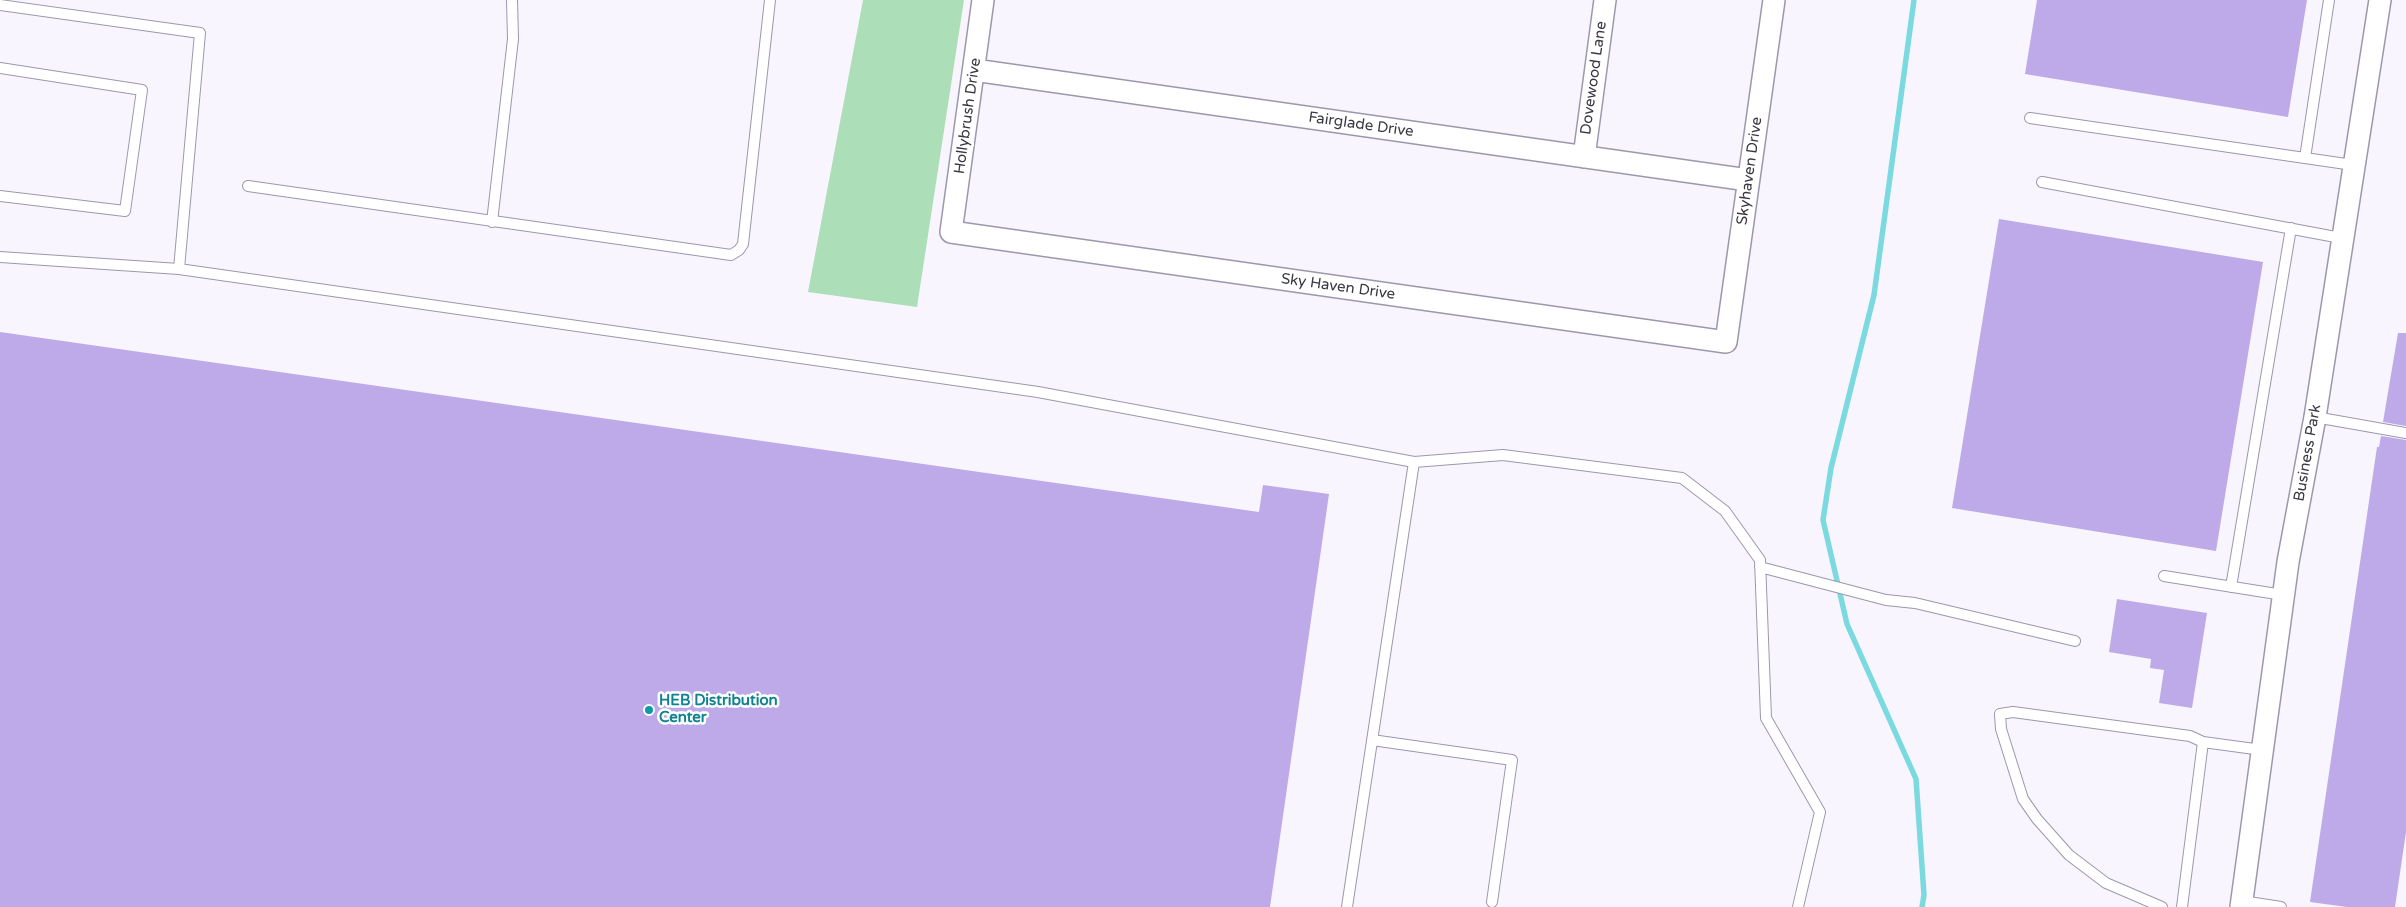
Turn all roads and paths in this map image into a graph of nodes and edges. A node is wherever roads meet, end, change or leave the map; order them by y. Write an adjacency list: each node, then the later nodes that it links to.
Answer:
1 (512, 0): 19 (lane)
2 (770, 0): 19 (lane)
3 (983, 0): 10 (street, Hollybrush Drive)
4 (1774, 0): 15 (street, Skyhaven Drive)
5 (2329, 0): 13 (lane)
6 (2380, 0): 14 (street, Business Park)
7 (1599, 1): 12 (street, Dovewood Lane)
8 (0, 5): 24 (lane)
9 (0, 68): 18 (lane)
10 (974, 70): 12 (street, Fairglade Drive); 21 (street, Hollybrush Drive)
11 (2030, 118): 13 (lane)
12 (1584, 157): 15 (street, Fairglade Drive)
13 (2305, 158): 14 (lane)
14 (2353, 165): 22 (street, Business Park)
15 (1748, 180): 25 (street, Skyhaven Drive)
16 (2042, 182): 20 (lane)
17 (248, 186): 19 (lane)
18 (0, 196)
19 (492, 222)
20 (2291, 228): 22 (lane); 31 (lane)
21 (951, 232): 25 (street, Sky Haven Drive)
22 (2341, 238): 26 (street, Business Park)
23 (0, 257): 24 (lane)
24 (179, 269): 28 (lane)
25 (1726, 342)
26 (2314, 417): 27 (lane); 32 (street, Business Park)
27 (2406, 433)
28 (1414, 462): 29 (lane); 34 (lane)
29 (1760, 566): 33 (lane); 40 (lane)
30 (2164, 576): 31 (lane)
31 (2232, 586): 32 (lane)
32 (2283, 595): 36 (street, Business Park)
33 (2075, 641)
34 (1372, 740): 37 (lane); 39 (lane)
35 (2203, 742): 36 (lane); 41 (lane); 42 (lane)
36 (2262, 750): 38 (street, Business Park)
37 (1492, 902)
38 (2241, 904): 43 (lane)
39 (1347, 907)
40 (1798, 907)
41 (2162, 907)
42 (2182, 907)
43 (2281, 907)

